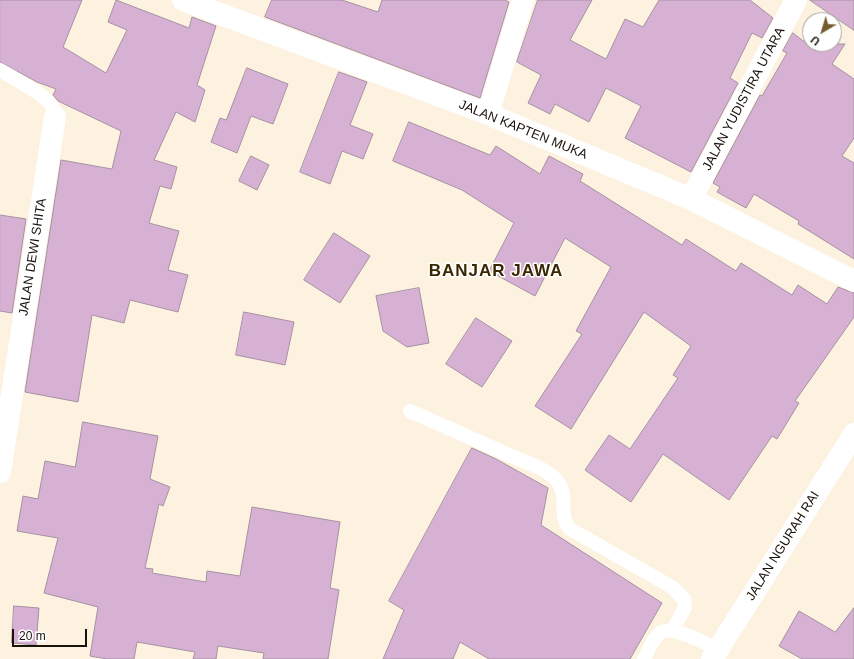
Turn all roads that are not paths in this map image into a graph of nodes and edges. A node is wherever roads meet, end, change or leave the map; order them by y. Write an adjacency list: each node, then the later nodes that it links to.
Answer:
1 (183, 0): 5 (main road, JALAN KAPTEN MUKA)
2 (523, 0): 5 (main road)
3 (796, 0): 7 (main road, JALAN YUDISTIRA UTARA)
4 (0, 70): 6 (lane, JALAN DEWI SHITA)
5 (488, 114): 7 (main road, JALAN KAPTEN MUKA)
6 (55, 117): 11 (main road, JALAN DEWI SHITA)
7 (691, 199): 8 (main road, JALAN KAPTEN MUKA)
8 (854, 281)
9 (410, 411): 12 (lane)
10 (854, 434): 13 (main road, JALAN NGURAH RAI)
11 (0, 472)
12 (673, 630): 13 (lane); 14 (lane)
13 (715, 654)
14 (644, 659)

